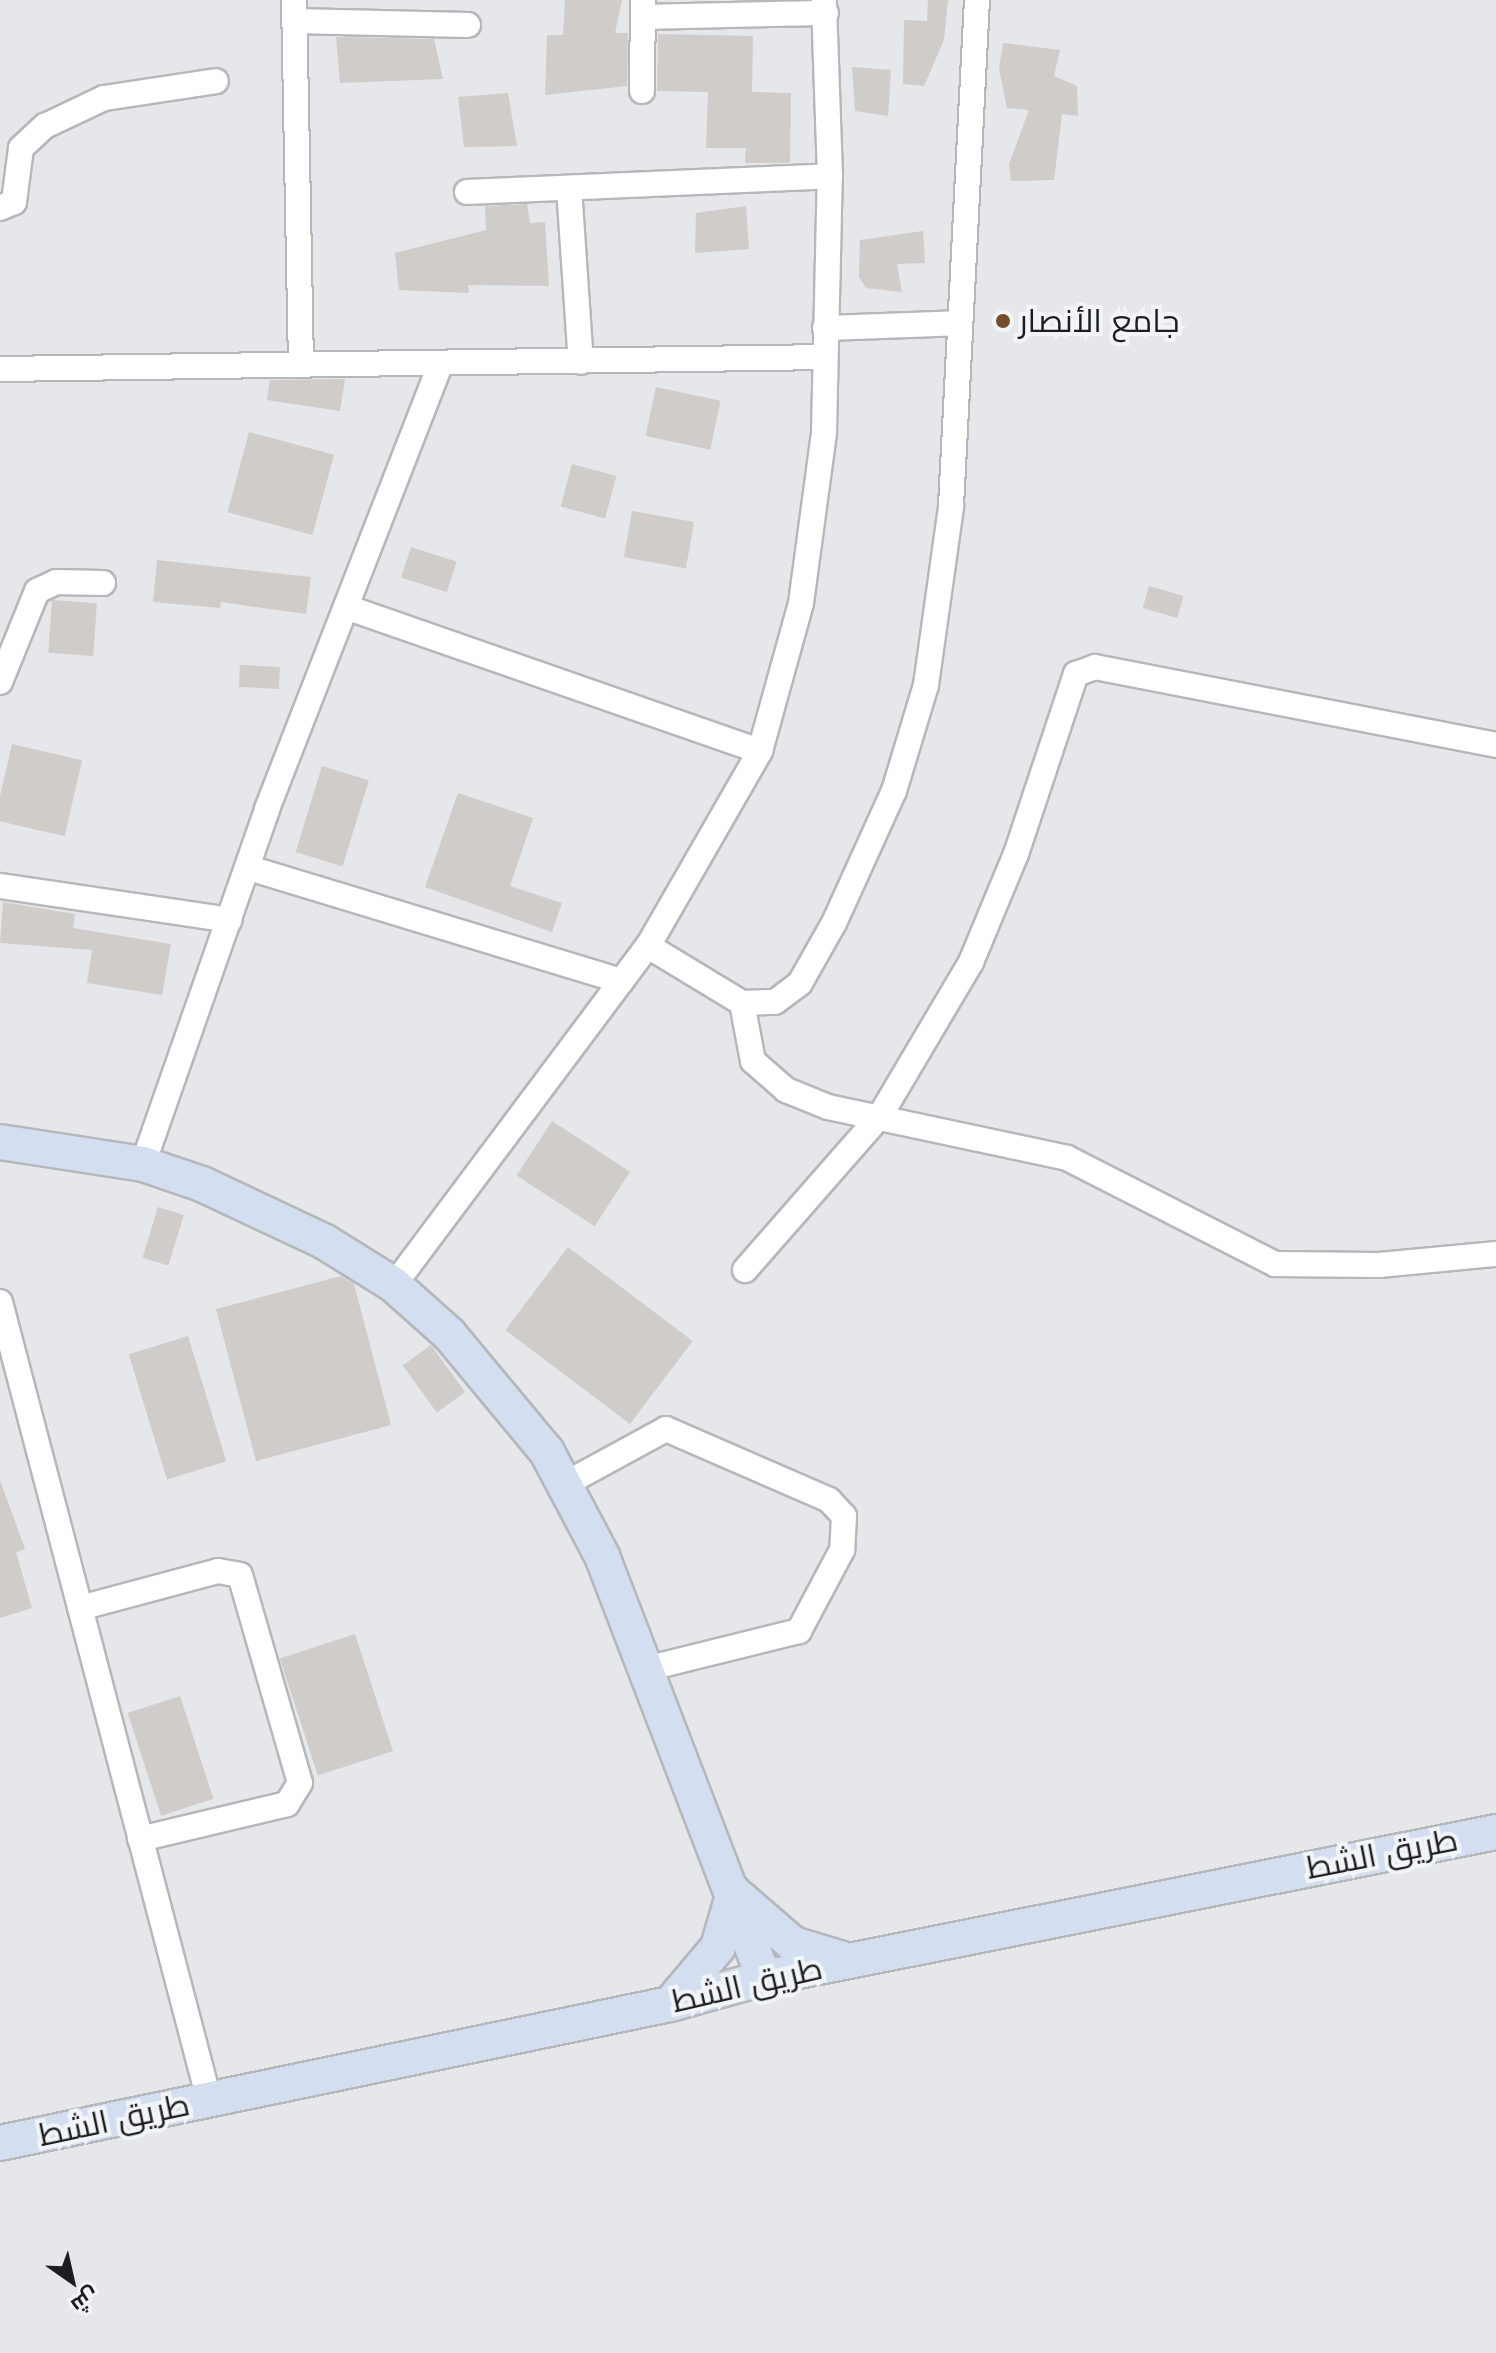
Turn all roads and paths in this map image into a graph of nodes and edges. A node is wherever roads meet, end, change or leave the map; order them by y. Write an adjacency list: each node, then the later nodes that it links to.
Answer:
1 (977, 0): 12 (street)
2 (825, 7): 3 (street); 8 (street)
3 (643, 9): 7 (street)
4 (294, 10): 5 (street); 16 (street)
5 (468, 25)
6 (216, 81): 11 (street)
7 (642, 91)
8 (830, 176): 9 (street); 13 (street)
9 (569, 188): 10 (street); 15 (street)
10 (467, 192)
11 (0, 208)
12 (959, 323): 13 (street); 29 (street)
13 (825, 328): 14 (street)
14 (824, 357): 15 (street); 23 (street)
15 (581, 362): 17 (street)
16 (301, 363): 17 (street); 18 (street)
17 (440, 366): 20 (street)
18 (0, 369)
19 (103, 583): 21 (street)
20 (346, 607): 23 (street); 24 (street)
21 (0, 682)
22 (1496, 745): 30 (street)
23 (760, 751): 27 (street)
24 (249, 868): 26 (street); 28 (street)
25 (0, 886): 26 (street)
26 (229, 920): 32 (street)
27 (648, 946): 28 (street); 29 (street)
28 (621, 981): 35 (street)
29 (742, 1003): 30 (street)
30 (880, 1116): 33 (street); 34 (street)
31 (0, 1142): 32 (main road)
32 (143, 1164): 35 (main road)
33 (1496, 1254)
34 (745, 1270)
35 (394, 1285): 37 (main road)
36 (0, 1302): 38 (street)
37 (565, 1484): 39 (main road); 39 (street)
38 (80, 1608): 41 (street); 41 (street)
39 (646, 1669): 42 (main road)
40 (1496, 1832): 43 (main road, طريق الشط)
41 (140, 1839): 46 (street)
42 (734, 1891): 43 (main road); 44 (main road); 45 (main road)
43 (850, 1961): 44 (main road, طريق الشط)
44 (764, 1978): 45 (main road, طريق الشط)
45 (670, 2004): 46 (main road, طريق الشط)
46 (209, 2100): 47 (main road, طريق الشط)
47 (0, 2143)

